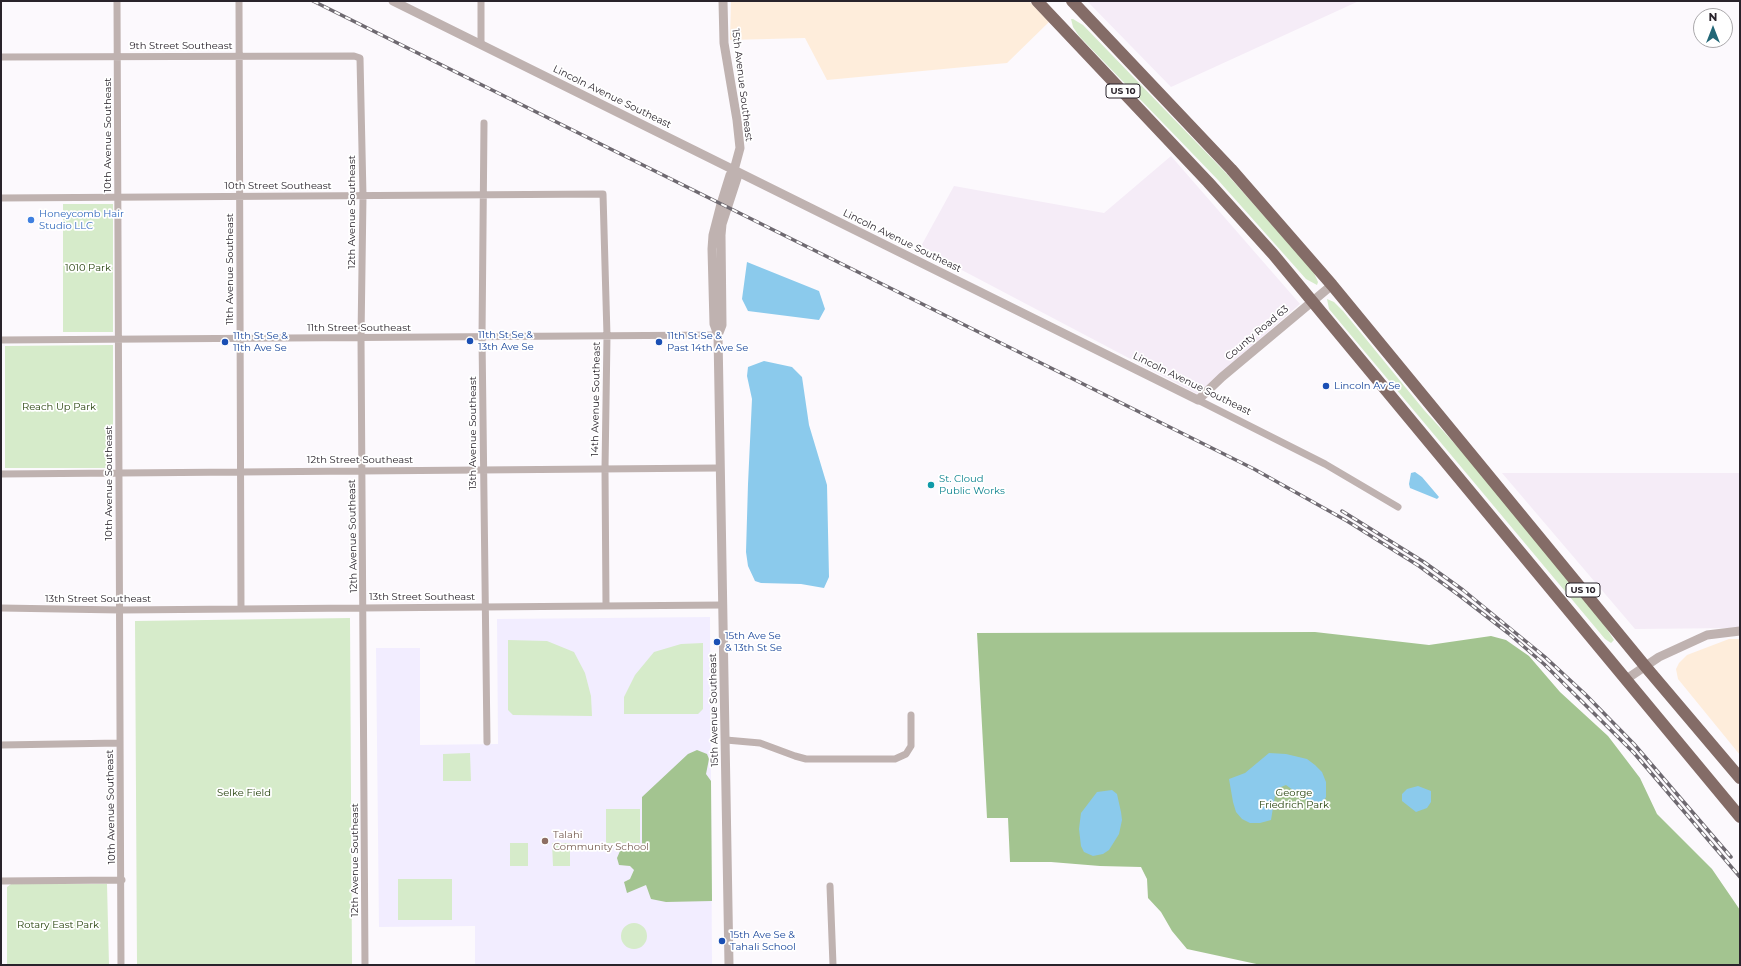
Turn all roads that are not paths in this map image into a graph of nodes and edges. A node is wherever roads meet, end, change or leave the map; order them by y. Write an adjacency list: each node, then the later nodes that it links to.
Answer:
1 (117, 1): 9 (street, 10th Avenue Southeast)
2 (239, 1): 10 (street, 11th Avenue Southeast)
3 (393, 1): 8 (street, Lincoln Avenue Southeast)
4 (481, 1): 8 (street)
5 (723, 1): 14 (street, 15th Avenue Southeast)
6 (1037, 1): 22 (highway, US 10)
7 (1072, 1): 21 (highway, US 10)
8 (481, 45): 14 (street, Lincoln Avenue Southeast)
9 (118, 56): 10 (street, 9th Street Southeast); 11 (street, 9th Street Southeast); 19 (street, 10th Avenue Southeast)
10 (240, 56): 12 (street, 9th Street Southeast); 17 (street, 11th Avenue Southeast)
11 (1, 57)
12 (360, 58): 18 (street, 12th Avenue Southeast)
13 (484, 123): 16 (street, 13th Avenue Southeast)
14 (734, 170): 23 (street, 15th Avenue Southeast); 30 (street, Lincoln Avenue Southeast)
15 (603, 194): 16 (street, 10th Street Southeast); 24 (street, 14th Avenue Southeast)
16 (484, 195): 18 (street, 10th Street Southeast); 25 (street, 13th Avenue Southeast)
17 (240, 196): 18 (street, 10th Street Southeast); 19 (street, 10th Street Southeast); 26 (street, 11th Avenue Southeast)
18 (363, 196): 27 (street, 12th Avenue Southeast)
19 (119, 197): 20 (street, 10th Street Southeast); 28 (street, 10th Avenue Southeast)
20 (1, 198)
21 (1332, 285): 22 (street, County Road 63); 47 (highway, US 10)
22 (1313, 301): 30 (street, County Road 63); 48 (highway, US 10)
23 (718, 335): 24 (street, 11th Street Southeast); 31 (street, 15th Avenue Southeast)
24 (607, 336): 25 (street, 11th Street Southeast); 32 (street, 14th Avenue Southeast)
25 (482, 337): 27 (street, 11th Street Southeast); 33 (street, 13th Avenue Southeast)
26 (240, 338): 27 (street, 11th Street Southeast); 28 (street, 11th Street Southeast); 35 (street, 11th Avenue Southeast)
27 (362, 338): 34 (street, 12th Avenue Southeast)
28 (119, 339): 29 (street, 11th Street Southeast); 36 (street, 10th Avenue Southeast)
29 (1, 340)
30 (1198, 400): 38 (street, Lincoln Avenue Southeast)
31 (719, 468): 32 (street, 12th Street Southeast); 40 (street, 15th Avenue Southeast)
32 (604, 469): 33 (street, 12th Street Southeast); 39 (street, 14th Avenue Southeast)
33 (483, 470): 34 (street, 12th Street Southeast); 42 (street, 13th Avenue Southeast)
34 (362, 471): 35 (street, 12th Street Southeast); 41 (street, 12th Avenue Southeast)
35 (241, 472): 36 (street, 12th Street Southeast); 44 (street, 11th Avenue Southeast)
36 (119, 473): 37 (street, 12th Street Southeast); 45 (street, 10th Avenue Southeast)
37 (1, 474)
38 (1398, 507)
39 (606, 605): 40 (street, 13th Street Southeast); 42 (street, 13th Street Southeast)
40 (723, 605): 50 (street, 15th Avenue Southeast)
41 (364, 607): 42 (street, 13th Street Southeast); 44 (street, 13th Street Southeast); 60 (street, 12th Avenue Southeast)
42 (485, 607): 52 (street, 13th Avenue Southeast)
43 (1, 608): 45 (street, 13th Street Southeast)
44 (241, 609): 45 (street, 13th Street Southeast)
45 (120, 610): 51 (street, 10th Avenue Southeast)
46 (1740, 631): 47 (street)
47 (1645, 666): 48 (street); 54 (highway, US 10)
48 (1625, 680): 55 (highway, US 10)
49 (911, 715): 50 (street)
50 (726, 740): 61 (street, 15th Avenue Southeast)
51 (120, 742): 53 (street); 56 (street, 10th Avenue Southeast)
52 (487, 742)
53 (1, 745)
54 (1737, 774)
55 (1740, 817)
56 (122, 880): 57 (street); 59 (street, 10th Avenue Southeast)
57 (1, 881)
58 (830, 886): 62 (street)
59 (121, 965)
60 (365, 965)
61 (729, 965)
62 (833, 965)

